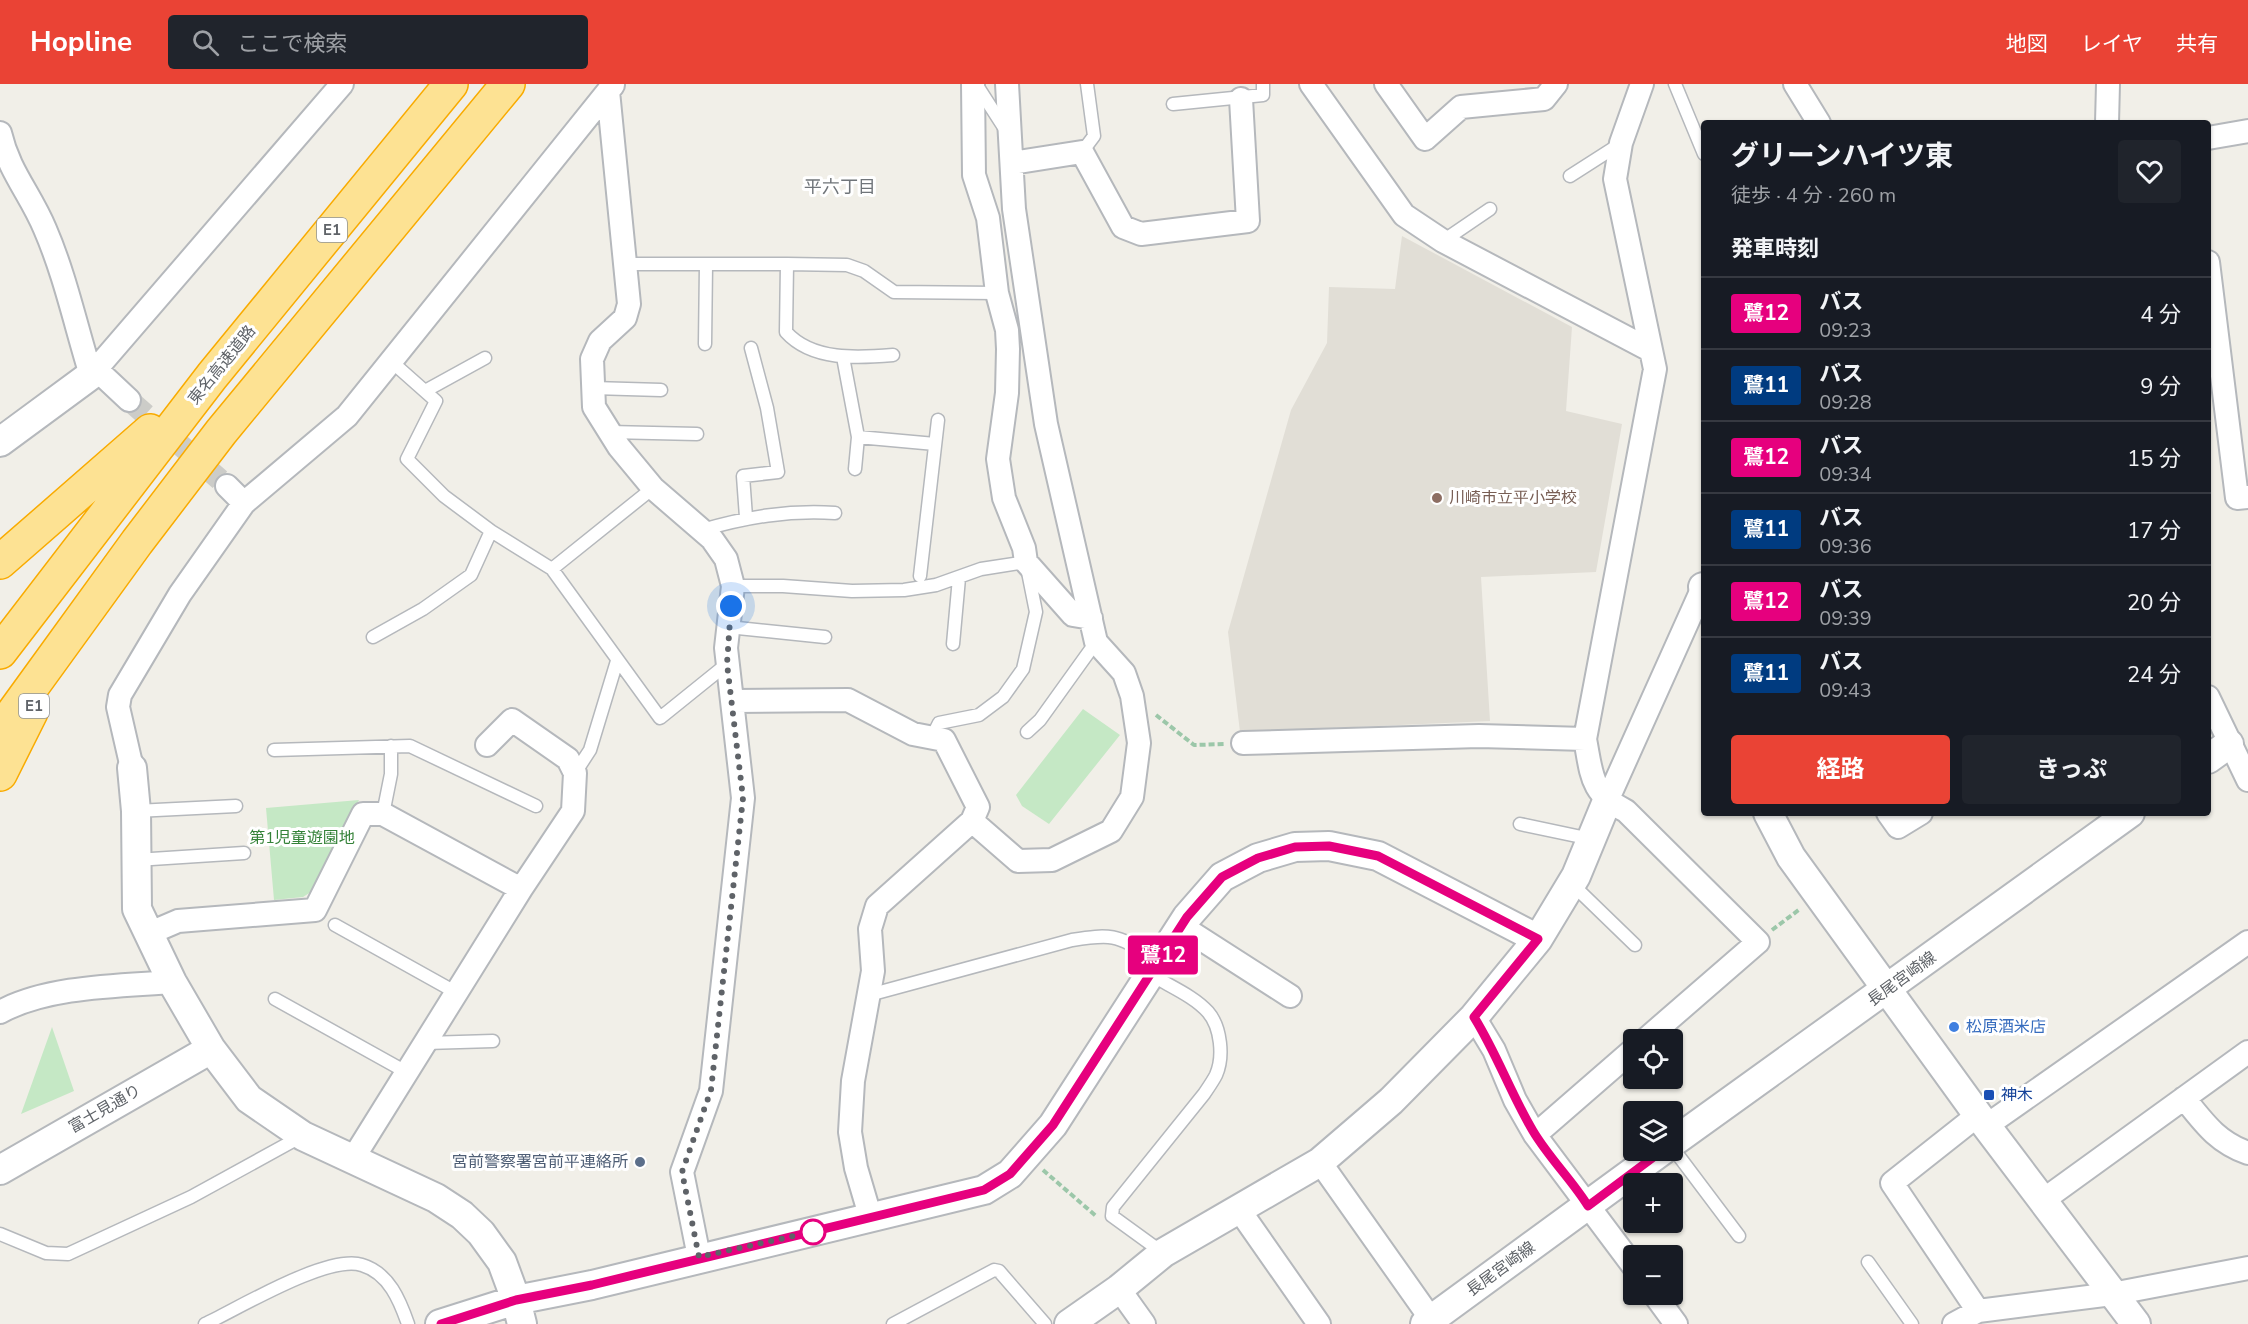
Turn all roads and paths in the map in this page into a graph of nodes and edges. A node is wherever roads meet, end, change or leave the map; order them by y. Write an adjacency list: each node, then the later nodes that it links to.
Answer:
1 (342, 84): 43 (street)
2 (451, 84): 44 (highway, 東名高速道路 / E1)
3 (508, 84): 73 (highway, E1)
4 (975, 84): 23 (lane); 35 (street)
5 (1007, 84): 23 (street)
6 (1087, 84): 26 (lane)
7 (1263, 84): 16 (lane)
8 (1311, 84): 30 (street)
9 (1386, 84): 10 (street)
10 (1556, 84)
11 (1642, 84): 24 (street)
12 (1675, 84): 25 (lane)
13 (1795, 84): 18 (street)
14 (2108, 84): 19 (street)
15 (611, 87): 31 (street); 42 (street)
16 (1241, 99): 17 (lane); 26 (street)
17 (1173, 104)
18 (1817, 120)
19 (2107, 120)
20 (2248, 131): 22 (street)
21 (0, 133): 43 (street)
22 (2211, 137)
23 (1011, 138): 27 (street)
24 (1622, 143): 28 (lane); 38 (street)
25 (1701, 147)
26 (1082, 152): 27 (street)
27 (1012, 163): 71 (street)
28 (1570, 176)
29 (1490, 209): 30 (lane)
30 (1443, 241): 38 (street)
31 (627, 264): 32 (lane); 45 (street)
32 (706, 264): 33 (lane); 36 (lane)
33 (787, 264): 35 (lane); 40 (lane)
34 (2211, 286): 58 (street)
35 (997, 293): 65 (street)
36 (705, 344)
37 (751, 348): 61 (lane)
38 (1650, 350): 87 (street)
39 (893, 355): 40 (lane)
40 (843, 357): 52 (lane)
41 (486, 358): 47 (lane)
42 (392, 362): 47 (lane); 59 (street)
43 (94, 373): 48 (street); 53 (street)
44 (212, 376): 64 (highway); 76 (highway, 東名高速道路 / E1)
45 (593, 387): 46 (lane); 50 (street)
46 (661, 390)
47 (425, 391): 63 (lane)
48 (129, 400)
49 (938, 420): 54 (lane)
50 (609, 432): 51 (lane); 57 (street)
51 (697, 434)
52 (858, 437): 54 (lane); 55 (lane)
53 (0, 442)
54 (935, 444): 67 (lane)
55 (855, 469)
56 (227, 486): 59 (street)
57 (653, 488): 62 (street); 66 (lane)
58 (2248, 496)
59 (244, 503): 93 (street)
60 (835, 513): 61 (lane)
61 (746, 517): 62 (lane)
62 (702, 530): 69 (street)
63 (491, 531): 66 (lane); 74 (lane)
64 (6, 555)
65 (1026, 562): 68 (lane); 71 (street); 86 (lane)
66 (552, 569): 79 (lane)
67 (920, 576)
68 (959, 578): 69 (lane); 78 (lane)
69 (733, 586): 72 (street)
70 (1701, 594): 96 (street)
71 (1091, 618): 77 (street)
72 (728, 627): 75 (lane); 80 (street)
73 (68, 637): 84 (highway); 95 (highway, E1)
74 (373, 637)
75 (825, 637)
76 (3, 640)
77 (1096, 642): 81 (street); 85 (lane)
78 (953, 644)
79 (617, 661): 80 (lane); 94 (lane)
80 (727, 664): 82 (street)
81 (1132, 696): 88 (path); 105 (street)
82 (734, 701): 86 (street); 157 (street)
83 (2211, 703): 92 (street)
84 (0, 731)
85 (1027, 732)
86 (932, 736): 105 (street)
87 (1585, 739): 88 (street); 96 (street)
88 (1243, 743)
89 (486, 745): 94 (street)
90 (391, 746): 91 (lane); 98 (lane); 100 (lane)
91 (274, 750)
92 (2235, 763)
93 (132, 768): 99 (street)
94 (575, 773): 111 (street)
95 (0, 774)
96 (1607, 801): 107 (street); 117 (street)
97 (236, 806): 99 (lane)
98 (536, 806)
99 (136, 812): 109 (street)
100 (383, 814): 111 (street); 115 (street)
101 (1774, 816): 112 (street)
102 (1890, 816): 103 (street)
103 (1916, 816)
104 (2126, 816): 122 (street, 長尾宮崎線)
105 (972, 821): 124 (street)
106 (1520, 824): 107 (lane)
107 (1591, 839): 110 (street)
108 (244, 853): 109 (lane)
109 (135, 860): 115 (street)
110 (1572, 884): 116 (street); 119 (lane)
111 (521, 889): 123 (street)
112 (1819, 893): 117 (path); 122 (street)
113 (335, 925): 123 (lane)
114 (1181, 926): 116 (street); 120 (street); 125 (street)
115 (150, 933): 121 (street)
116 (1538, 939): 128 (street)
117 (1758, 942): 129 (street)
118 (2248, 942): 137 (street)
119 (1635, 945)
120 (1150, 965): 124 (lane); 152 (street); 156 (lane)
121 (172, 982): 127 (street); 132 (street)
122 (1888, 990): 137 (street); 140 (street, 長尾宮崎線)
123 (457, 993): 131 (street)
124 (869, 994): 152 (street)
125 (1290, 996)
126 (275, 999): 135 (lane)
127 (0, 1012)
128 (1474, 1017): 138 (street); 145 (street)
129 (1658, 1029)
130 (493, 1041): 131 (lane)
131 (426, 1043): 135 (street)
132 (211, 1049): 139 (street); 147 (street, 富士見通り)
133 (2248, 1052): 136 (street)
134 (1623, 1059): 138 (street)
135 (408, 1073): 142 (street)
136 (2184, 1098): 141 (street); 148 (street)
137 (1982, 1120): 148 (street); 163 (street)
138 (1535, 1135): 149 (street)
139 (303, 1136): 142 (street); 153 (lane)
140 (1683, 1137)
141 (2248, 1153)
142 (354, 1157): 164 (street)
143 (1683, 1160): 154 (lane)
144 (1648, 1161): 149 (street, 長尾宮崎線)
145 (1320, 1162): 150 (street); 166 (street)
146 (1036, 1163): 151 (path)
147 (0, 1170)
148 (2042, 1201): 161 (street)
149 (1588, 1206): 155 (street); 166 (street, 長尾宮崎線)
150 (1239, 1211): 156 (street); 174 (street)
151 (1099, 1218)
152 (871, 1219): 157 (street)
153 (0, 1234)
154 (1739, 1236)
155 (1623, 1252)
156 (1163, 1253): 160 (street)
157 (699, 1257): 164 (street)
158 (1868, 1262): 176 (lane)
159 (2248, 1269): 161 (street)
160 (1119, 1289): 172 (street); 173 (street)
161 (2112, 1294): 165 (street); 178 (street)
162 (1662, 1305): 175 (street)
163 (1978, 1311): 165 (street); 177 (street)
164 (519, 1312): 169 (street)
165 (2021, 1315)
166 (1428, 1322)
167 (206, 1324): 168 (lane)
168 (408, 1324)
169 (440, 1324)
170 (894, 1324): 171 (lane)
171 (1045, 1324)
172 (1070, 1324)
173 (1144, 1324)
174 (1319, 1324)
175 (1676, 1324)
176 (1912, 1324)
177 (1954, 1324)
178 (2136, 1324)

